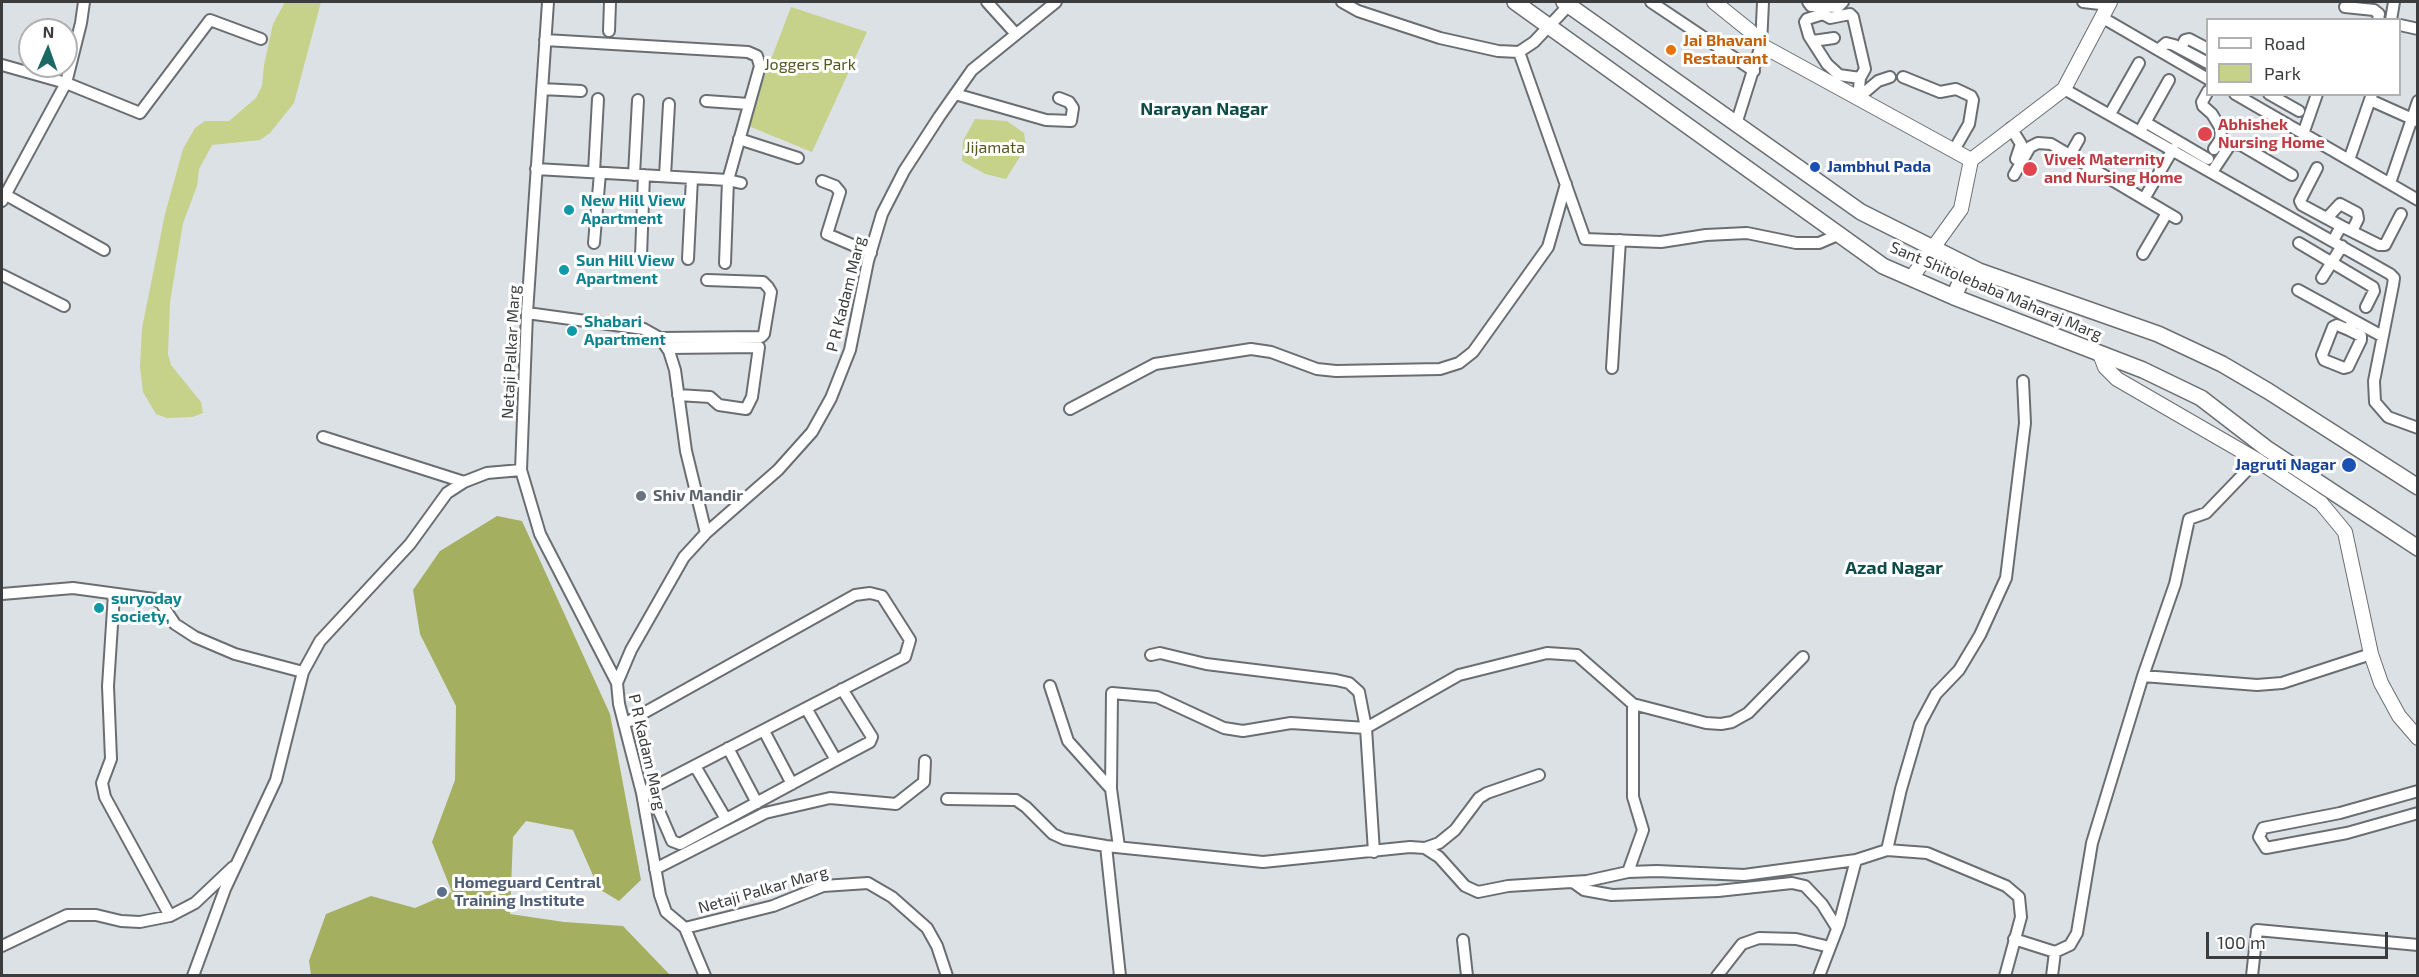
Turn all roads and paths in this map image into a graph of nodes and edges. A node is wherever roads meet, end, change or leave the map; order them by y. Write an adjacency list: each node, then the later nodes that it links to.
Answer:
1 (84, 2): 43 (street)
2 (548, 2): 27 (street, Netaji Palkar Marg)
3 (610, 2): 23 (street)
4 (987, 2): 24 (street)
5 (1056, 2): 24 (street, P R Kadam Marg)
6 (1342, 2): 33 (street)
7 (1515, 2): 20 (main road, Sant Shitolebaba Maharaj Marg)
8 (1651, 2): 37 (street)
9 (1714, 2): 29 (street)
10 (1763, 2): 29 (street)
11 (1808, 2): 12 (street)
12 (1843, 2)
13 (2083, 2): 17 (street)
14 (2394, 2): 19 (street)
15 (1567, 3): 20 (street); 66 (main road, Sant Shitolebaba Maharaj Marg)
16 (2345, 7): 18 (street)
17 (2107, 8): 32 (street); 44 (street)
18 (2378, 18)
19 (2391, 18)
20 (1550, 25): 33 (street); 101 (main road, Sant Shitolebaba Maharaj Marg)
21 (2401, 25): 22 (street)
22 (2418, 29)
23 (609, 31)
24 (1015, 33): 47 (street, P R Kadam Marg)
25 (1834, 38): 28 (street)
26 (261, 39): 43 (street)
27 (545, 40): 45 (street, Netaji Palkar Marg); 61 (street)
28 (1812, 41): 40 (street); 40 (street)
29 (1761, 45): 37 (street); 55 (street)
30 (2181, 48): 31 (street); 32 (street); 34 (street)
31 (2206, 48)
32 (2158, 50): 41 (street)
33 (1519, 52): 92 (street)
34 (2206, 62)
35 (2139, 63): 64 (street)
36 (2, 65): 43 (street)
37 (1754, 71): 66 (street)
38 (1890, 76): 55 (street)
39 (1903, 77): 74 (street)
40 (1860, 78): 55 (street)
41 (2206, 78)
42 (2169, 80): 67 (street)
43 (66, 83): 94 (street)
44 (2064, 88): 64 (street); 68 (street)
45 (542, 89): 46 (street); 81 (street, Netaji Palkar Marg)
46 (581, 91)
47 (955, 94): 54 (street); 108 (street, P R Kadam Marg)
48 (2206, 95): 67 (street)
49 (2238, 96): 62 (street)
50 (2268, 96): 62 (street)
51 (2272, 96): 63 (street)
52 (2316, 96): 69 (street)
53 (2371, 97): 65 (street); 78 (street)
54 (1059, 98)
55 (1858, 98): 74 (street)
56 (598, 99): 83 (street)
57 (638, 100): 84 (street)
58 (706, 101): 61 (street)
59 (2418, 101): 65 (street)
60 (669, 104): 87 (street)
61 (749, 104): 70 (street)
62 (2264, 111): 69 (street)
63 (2299, 111)
64 (2110, 114): 67 (street)
65 (2415, 120): 93 (street)
66 (1737, 122): 106 (main road, Sant Shitolebaba Maharaj Marg)
67 (2142, 127): 73 (street)
68 (2011, 128): 72 (street); 77 (street)
69 (2303, 134): 78 (street)
70 (739, 139): 76 (street); 89 (street)
71 (2079, 139): 75 (street)
72 (2024, 149): 75 (street); 79 (street); 85 (street)
73 (2173, 149): 82 (street); 95 (street)
74 (1954, 150): 77 (street)
75 (2070, 155): 95 (street)
76 (798, 158)
77 (1971, 160): 106 (street)
78 (2349, 160): 93 (street)
79 (2015, 162)
80 (2317, 168): 98 (street)
81 (536, 169): 83 (street); 123 (street, Netaji Palkar Marg)
82 (2212, 172): 86 (street); 105 (street)
83 (597, 173): 84 (street); 103 (street)
84 (639, 175): 87 (street); 110 (street)
85 (2014, 175)
86 (2292, 175)
87 (665, 177): 88 (street)
88 (692, 178): 89 (street); 111 (street)
89 (728, 180): 91 (street); 113 (street)
90 (822, 181): 108 (street)
91 (741, 183)
92 (1566, 183): 102 (street); 131 (street)
93 (2390, 183): 96 (street)
94 (4, 198): 107 (street)
95 (2144, 199): 109 (street)
96 (2418, 200)
97 (2401, 214): 100 (street)
98 (2328, 218): 99 (street); 100 (street)
99 (2341, 226): 100 (street); 105 (street)
100 (2352, 231)
101 (1840, 234): 102 (street); 116 (main road, Sant Shitolebaba Maharaj Marg)
102 (1620, 240): 128 (street)
103 (594, 243)
104 (2299, 243): 112 (street)
105 (2337, 243): 112 (street); 124 (street)
106 (1930, 248): 114 (main road, Sant Shitolebaba Maharaj Marg); 116 (street)
107 (104, 250)
108 (871, 252): 138 (street, P R Kadam Marg)
109 (2143, 254)
110 (641, 256)
111 (688, 259)
112 (2332, 261): 117 (street); 122 (street)
113 (725, 263)
114 (1967, 266): 120 (main road); 137 (main road, Sant Shitolebaba Maharaj Marg)
115 (2, 275): 121 (street)
116 (1912, 277): 120 (main road, Sant Shitolebaba Maharaj Marg)
117 (2322, 278)
118 (707, 280): 125 (street)
119 (2298, 290): 124 (street)
120 (1954, 297): 127 (main road, Sant Shitolebaba Maharaj Marg)
121 (64, 306)
122 (2366, 307)
123 (527, 313): 125 (street); 135 (street, Netaji Palkar Marg)
124 (2382, 336): 132 (street)
125 (660, 338): 126 (street)
126 (667, 348): 130 (street); 130 (street)
127 (2100, 354): 134 (street); 139 (main road, Sant Shitolebaba Maharaj Marg)
128 (1612, 368)
129 (2023, 381): 172 (street)
130 (678, 394): 138 (street)
131 (1070, 409)
132 (2418, 428)
133 (323, 437): 136 (street)
134 (2257, 460): 142 (street); 146 (street)
135 (521, 470): 136 (street); 147 (street, Netaji Palkar Marg)
136 (464, 482): 145 (street)
137 (2418, 487)
138 (706, 533): 147 (street, P R Kadam Marg)
139 (2418, 548)
140 (2, 594): 141 (street)
141 (114, 594): 145 (street); 179 (street)
142 (2371, 654): 146 (street); 155 (street)
143 (1151, 655): 153 (street)
144 (1803, 657): 150 (street)
145 (303, 672): 175 (street)
146 (2143, 676): 187 (street)
147 (617, 683): 152 (street, P R Kadam Marg)
148 (1050, 686): 162 (street)
149 (842, 689): 151 (street); 152 (street); 157 (street)
150 (1633, 704): 153 (street); 177 (street)
151 (806, 708): 154 (street); 157 (street)
152 (624, 724): 163 (street, P R Kadam Marg)
153 (1366, 728): 162 (street); 173 (street)
154 (764, 731): 156 (street); 161 (street)
155 (2418, 738)
156 (728, 748): 159 (street); 166 (street)
157 (836, 760): 161 (street)
158 (925, 761): 176 (street)
159 (695, 766): 163 (street); 168 (street)
160 (1539, 775): 171 (street)
161 (792, 784): 166 (street)
162 (1111, 789): 170 (street)
163 (646, 791): 168 (street); 176 (street, P R Kadam Marg)
164 (2418, 791): 167 (street)
165 (947, 799): 169 (street)
166 (757, 803): 168 (street)
167 (2418, 813)
168 (726, 819)
169 (1106, 846): 170 (street); 191 (street)
170 (1119, 847): 173 (street)
171 (1425, 848): 173 (street); 178 (street)
172 (1887, 850): 174 (street); 182 (street)
173 (1374, 852)
174 (1857, 860): 177 (street); 181 (street)
175 (237, 863): 179 (street); 188 (street)
176 (655, 869): 180 (street, P R Kadam Marg)
177 (1628, 872): 178 (street)
178 (1573, 882): 181 (street)
179 (170, 916): 185 (street)
180 (685, 928): 189 (street); 190 (street, Netaji Palkar Marg)
181 (1837, 928): 186 (street)
182 (2014, 939): 187 (street); 195 (street)
183 (1463, 940): 192 (street)
184 (2418, 945): 197 (street)
185 (2, 946)
186 (1830, 947): 193 (street); 194 (street)
187 (2055, 952): 196 (street)
188 (193, 975)
189 (705, 975)
190 (947, 975)
191 (1120, 975)
192 (1467, 975)
193 (1717, 975)
194 (1819, 975)
195 (2005, 975)
196 (2052, 975)
197 (2252, 975)

